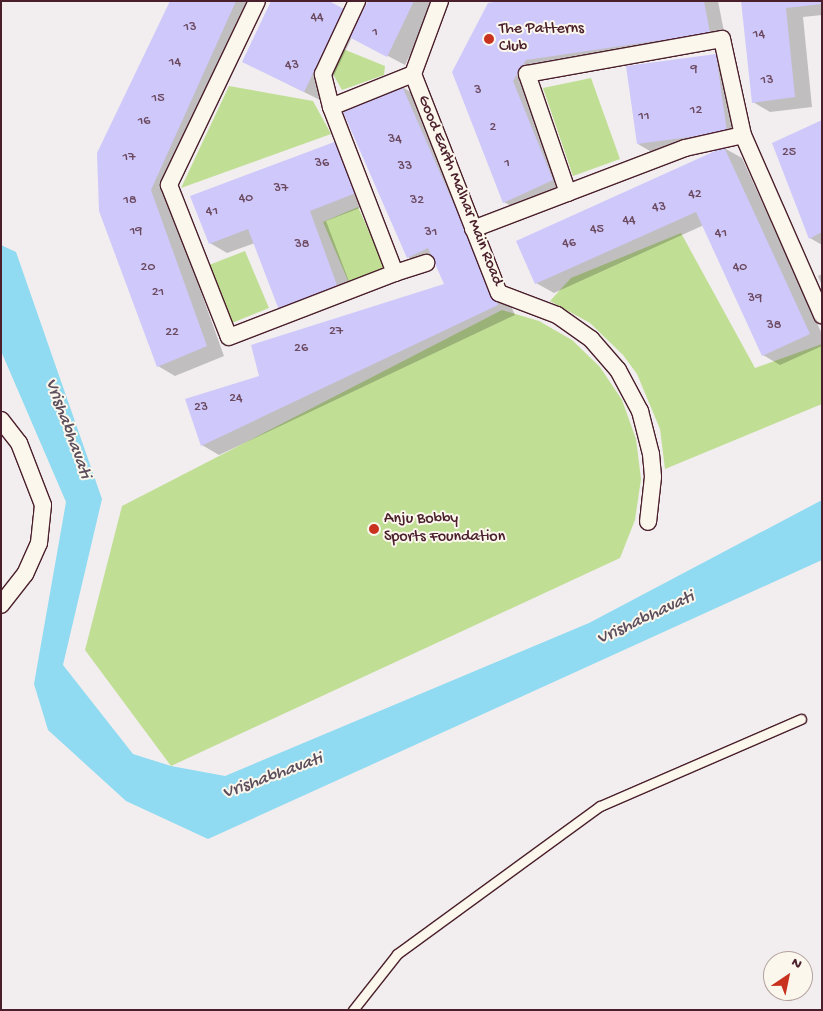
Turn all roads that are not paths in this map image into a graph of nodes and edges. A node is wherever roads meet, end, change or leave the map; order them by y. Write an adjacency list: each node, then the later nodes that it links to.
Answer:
1 (257, 1): 10 (street)
2 (357, 1): 5 (street)
3 (440, 1): 4 (street, Good Earth Malhar Main Road)
4 (413, 74): 5 (street); 8 (street, Good Earth Malhar Main Road)
5 (331, 107): 10 (street)
6 (742, 135): 7 (street); 7 (street); 11 (street)
7 (568, 193): 8 (street)
8 (474, 229): 13 (street, Good Earth Malhar Main Road)
9 (426, 263): 10 (street)
10 (395, 273)
11 (822, 315)
12 (1, 420): 14 (street)
13 (648, 522)
14 (1, 605)
15 (801, 719): 16 (lane)
16 (353, 1010)

